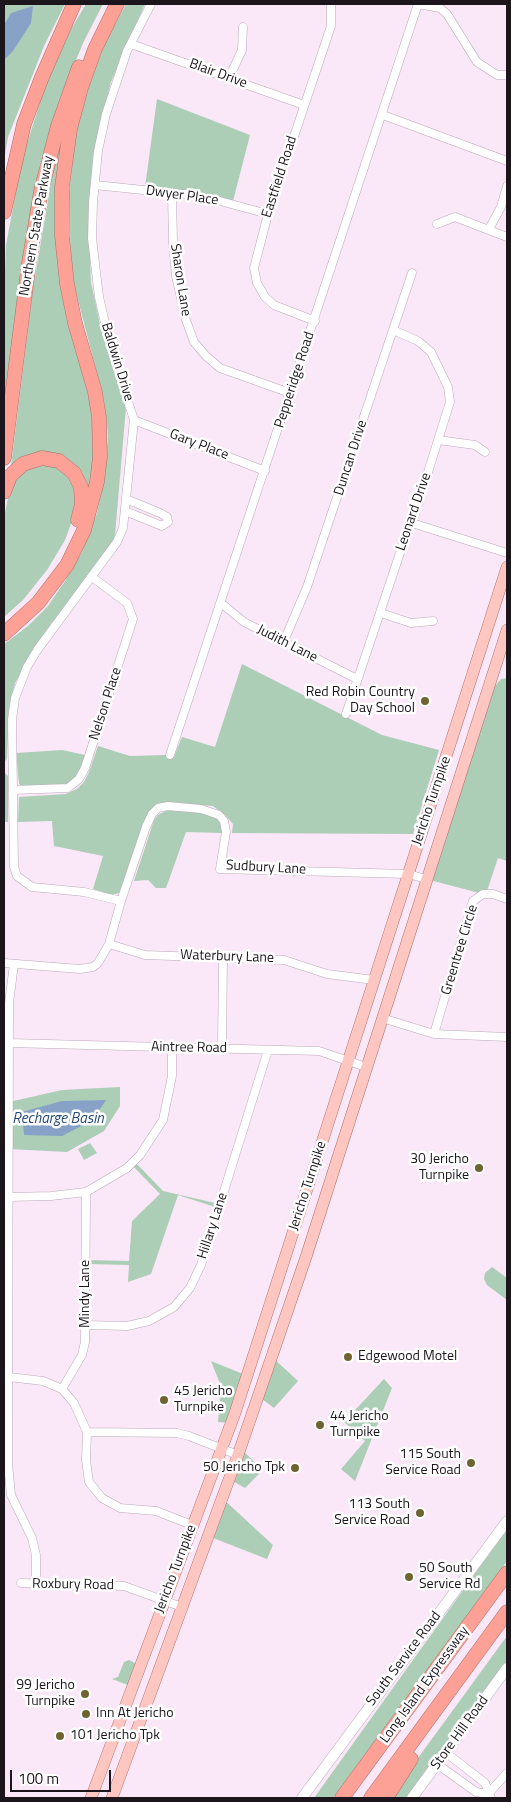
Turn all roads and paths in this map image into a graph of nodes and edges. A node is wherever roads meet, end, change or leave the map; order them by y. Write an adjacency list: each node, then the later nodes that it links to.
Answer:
1 (74, 4): 7 (highway)
2 (109, 4): 31 (highway, Northern State Parkway)
3 (117, 4): 45 (highway)
4 (151, 4): 9 (street, Baldwin Drive)
5 (331, 4): 12 (street, Eastfield Road)
6 (418, 4): 10 (street); 13 (street, Pepperidge Road)
7 (65, 21): 15 (highway); 19 (highway)
8 (243, 27): 11 (street)
9 (131, 44): 11 (street, Blair Drive); 16 (street, Baldwin Drive)
10 (507, 75)
11 (229, 78): 12 (street, Blair Drive)
12 (304, 106): 20 (street, Eastfield Road)
13 (383, 115): 14 (street); 25 (street, Pepperidge Road)
14 (507, 161)
15 (4, 182)
16 (95, 185): 18 (street, Dwyer Place); 28 (street, Baldwin Drive)
17 (507, 186): 22 (street)
18 (172, 194): 20 (street, Dwyer Place); 27 (street, Sharon Lane)
19 (4, 212)
20 (268, 214): 25 (street, Eastfield Road)
21 (437, 224): 22 (street)
22 (489, 229): 23 (street)
23 (507, 237)
24 (412, 273): 26 (street, Duncan Drive)
25 (314, 321): 27 (street, Pepperidge Road)
26 (393, 330): 29 (street, Leonard Drive); 46 (street, Duncan Drive)
27 (290, 393): 32 (street, Pepperidge Road)
28 (134, 420): 32 (street, Gary Place); 34 (street, Baldwin Drive)
29 (438, 440): 30 (street); 36 (street, Leonard Drive)
30 (485, 452)
31 (4, 458)
32 (265, 471): 40 (street, Pepperidge Road)
33 (4, 492): 43 (highway)
34 (126, 499): 35 (street, Baldwin Drive); 35 (street)
35 (125, 511): 39 (street, Baldwin Drive)
36 (412, 523): 37 (street); 41 (street, Leonard Drive)
37 (507, 553)
38 (507, 567): 52 (main road, Jericho Turnpike)
39 (92, 576): 50 (street, Baldwin Drive); 51 (street, Nelson Place)
40 (221, 602): 46 (street, Judith Lane); 49 (street, Pepperidge Road)
41 (380, 613): 42 (street); 47 (street, Leonard Drive)
42 (433, 622)
43 (4, 623)
44 (507, 630): 53 (main road, Jericho Turnpike)
45 (4, 634)
46 (284, 641): 47 (street, Judith Lane)
47 (357, 679): 48 (street, Leonard Drive)
48 (346, 714)
49 (170, 755)
50 (7, 767): 51 (street, Baldwin Drive)
51 (13, 790): 55 (street, Baldwin Drive)
52 (408, 874): 53 (street, Sudbury Lane); 55 (street, Sudbury Lane); 60 (main road, Jericho Turnpike)
53 (426, 879): 61 (main road, Jericho Turnpike)
54 (507, 899): 62 (street, Greentree Circle)
55 (121, 901): 56 (street)
56 (109, 944): 57 (street, Waterbury Lane); 59 (street)
57 (223, 957): 60 (street, Waterbury Lane); 66 (street)
58 (4, 963): 59 (street)
59 (14, 964): 64 (street)
60 (374, 980): 68 (main road, Jericho Turnpike)
61 (382, 1018): 62 (street); 69 (main road, Jericho Turnpike)
62 (434, 1034): 63 (street)
63 (507, 1038)
64 (9, 1043): 65 (street, Aintree Road); 71 (street)
65 (172, 1048): 66 (street, Aintree Road); 70 (street)
66 (222, 1049): 67 (street, Aintree Road)
67 (268, 1050): 68 (street, Aintree Road); 73 (street, Hillary Lane)
68 (348, 1062): 69 (street, Aintree Road); 77 (main road, Jericho Turnpike)
69 (366, 1068): 78 (main road, Jericho Turnpike)
70 (86, 1192): 71 (street); 73 (street, Mindy Lane)
71 (9, 1197): 72 (street)
72 (6, 1259): 74 (street)
73 (86, 1325): 75 (street, Mindy Lane)
74 (9, 1377): 75 (street); 83 (street)
75 (62, 1389): 76 (street)
76 (87, 1432): 77 (street); 80 (street)
77 (223, 1449): 78 (street); 80 (main road, Jericho Turnpike)
78 (238, 1456): 85 (main road, Jericho Turnpike)
79 (507, 1521): 95 (main road, South Service Road)
80 (192, 1525): 84 (main road, Jericho Turnpike)
81 (507, 1573): 96 (highway, Long Island Expressway)
82 (21, 1584): 83 (street, Roxbury Road)
83 (36, 1584): 84 (street, Roxbury Road)
84 (163, 1600): 85 (street, Roxbury Road); 93 (main road, Jericho Turnpike)
85 (182, 1607): 94 (main road, Jericho Turnpike)
86 (507, 1612): 87 (highway, Long Island Expressway)
87 (479, 1652): 97 (highway, Long Island Expressway); 98 (highway)
88 (507, 1668): 89 (main road, Store Hill Road)
89 (445, 1752): 90 (main road, Store Hill Road); 92 (street)
90 (437, 1764): 92 (street); 99 (main road, Store Hill Road)
91 (507, 1774): 92 (street)
92 (490, 1796)
93 (91, 1798)
94 (112, 1798)
95 (302, 1798)
96 (342, 1798)
97 (371, 1798)
98 (386, 1798)
99 (412, 1798)

